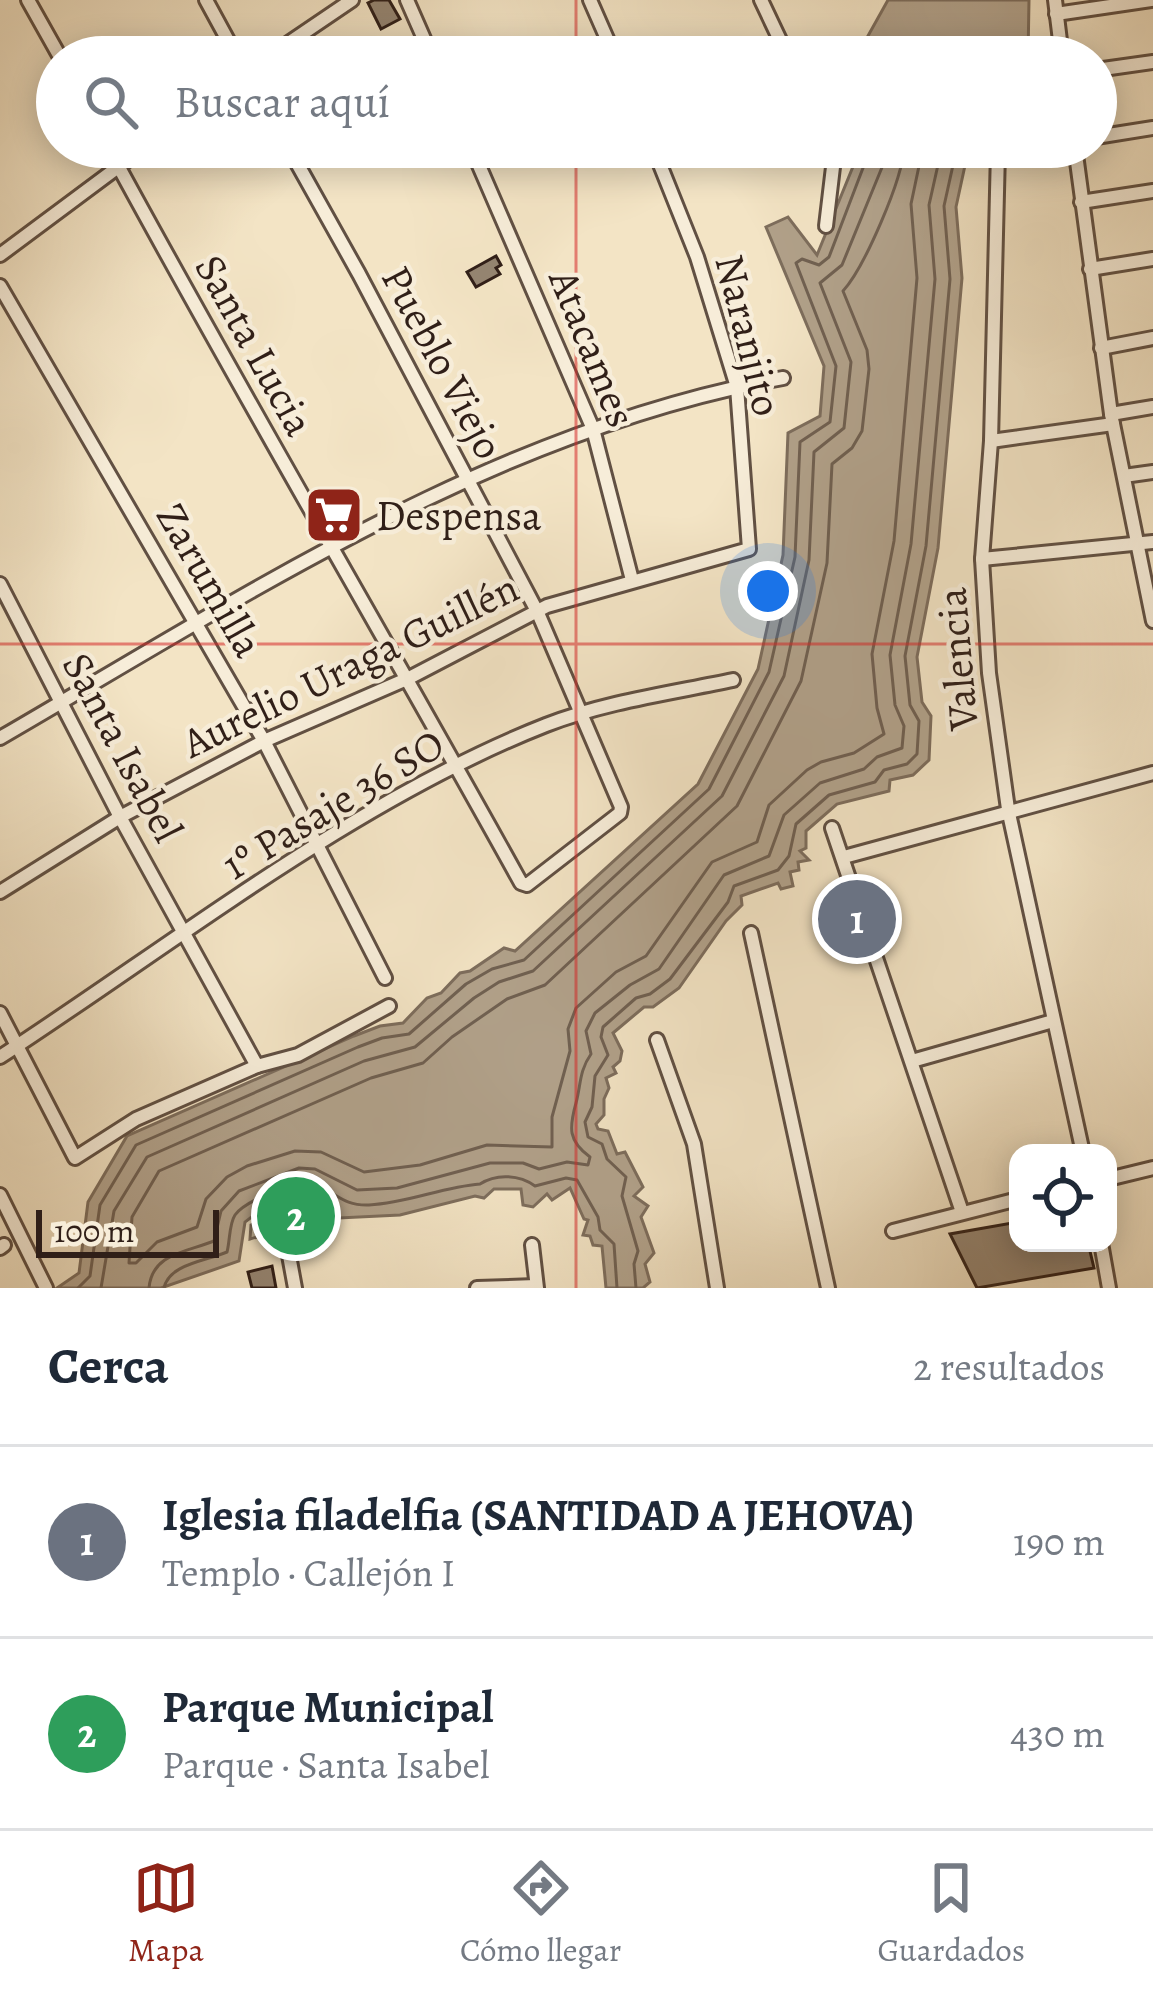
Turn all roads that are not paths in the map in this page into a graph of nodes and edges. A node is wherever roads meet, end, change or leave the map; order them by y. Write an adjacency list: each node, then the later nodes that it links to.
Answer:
1 (47, 0): 8 (street)
2 (206, 0): 11 (street)
3 (352, 0): 12 (street)
4 (406, 0): 13 (street)
5 (590, 0): 14 (street)
6 (761, 0): 15 (street)
7 (1151, 0): 9 (street)
8 (31, 4): 10 (street)
9 (1056, 7)
10 (49, 36)
11 (226, 36)
12 (299, 36)
13 (422, 36)
14 (606, 36)
15 (778, 36)
16 (1153, 62): 17 (street)
17 (1117, 67)
18 (1153, 128): 19 (street)
19 (1117, 134)
20 (116, 168): 31 (street)
21 (120, 168): 48 (street, Santa Lucia)
22 (299, 168): 45 (street, Pueblo Viejo)
23 (480, 168): 41 (street, Atacames)
24 (662, 168): 38 (street, Naranjito)
25 (833, 168): 30 (street)
26 (998, 168): 42 (street, Valencia)
27 (1077, 168): 29 (street)
28 (1153, 191): 29 (street)
29 (1081, 202): 33 (street)
30 (826, 226)
31 (0, 255)
32 (1153, 260): 33 (street)
33 (1090, 269): 36 (street)
34 (0, 286): 55 (street, Zarumilla)
35 (1153, 338): 36 (street)
36 (1101, 348): 40 (street)
37 (784, 378): 38 (street)
38 (737, 387): 41 (street); 49 (street, Naranjito)
39 (1153, 407): 40 (street)
40 (1112, 419): 42 (street); 44 (street)
41 (593, 429): 45 (street); 51 (street, Atacames)
42 (991, 441): 50 (street, Valencia)
43 (1153, 472): 44 (street)
44 (1124, 476): 47 (street)
45 (466, 477): 48 (street); 53 (street, Pueblo Viejo)
46 (1153, 542): 47 (street)
47 (1138, 544): 50 (street); 54 (street)
48 (332, 547): 55 (street); 56 (street, Santa Lucia)
49 (750, 547): 51 (street, Aurelio Uraga Guillén)
50 (982, 560): 64 (street, Valencia)
51 (632, 580): 53 (street, Aurelio Uraga Guillén)
52 (0, 584): 58 (street, Santa Isabel)
53 (538, 613): 56 (street, Aurelio Uraga Guillén); 59 (street, Pueblo Viejo)
54 (1153, 617)
55 (198, 625): 58 (street); 61 (street, Zarumilla)
56 (409, 678): 61 (street, Aurelio Uraga Guillén); 62 (street, Santa Lucia)
57 (733, 680): 59 (street, 1º Pasaje 36 SO)
58 (61, 702): 60 (street); 65 (street, Santa Isabel)
59 (581, 712): 62 (street, 1º Pasaje 36 SO); 69 (street, Pueblo Viejo)
60 (0, 737)
61 (265, 741): 65 (street, Aurelio Uraga Guillén); 67 (street, Zarumilla)
62 (457, 767): 67 (street, 1º Pasaje 36 SO); 69 (street, Santa Lucia)
63 (1153, 772): 64 (street)
64 (1008, 809): 68 (street); 76 (street, Valencia)
65 (120, 817): 70 (street, Aurelio Uraga Guillén); 72 (street, Santa Isabel)
66 (832, 828): 68 (street)
67 (320, 844): 72 (street, 1º Pasaje 36 SO); 73 (street, Zarumilla)
68 (844, 857): 80 (street)
69 (525, 885)
70 (0, 892)
71 (751, 932): 97 (street)
72 (187, 934): 78 (street, 1º Pasaje 36 SO); 81 (street, Santa Isabel)
73 (386, 978)
74 (389, 1006): 81 (street)
75 (0, 1013): 78 (street)
76 (1053, 1021): 80 (street); 82 (street, Valencia)
77 (657, 1040): 96 (street)
78 (15, 1048): 79 (street, 1º Pasaje 36 SO); 81 (street)
79 (0, 1058)
80 (912, 1061): 87 (street)
81 (257, 1066)
82 (1081, 1144)
83 (1153, 1168): 84 (street)
84 (1117, 1177)
85 (0, 1195): 93 (street)
86 (1009, 1201): 87 (street)
87 (962, 1212): 88 (street)
88 (893, 1231)
89 (286, 1239): 94 (street)
90 (532, 1245): 92 (street)
91 (1103, 1252): 98 (street)
92 (537, 1287): 95 (street)
93 (46, 1288)
94 (295, 1288)
95 (477, 1288)
96 (717, 1288)
97 (828, 1288)
98 (1109, 1288)

